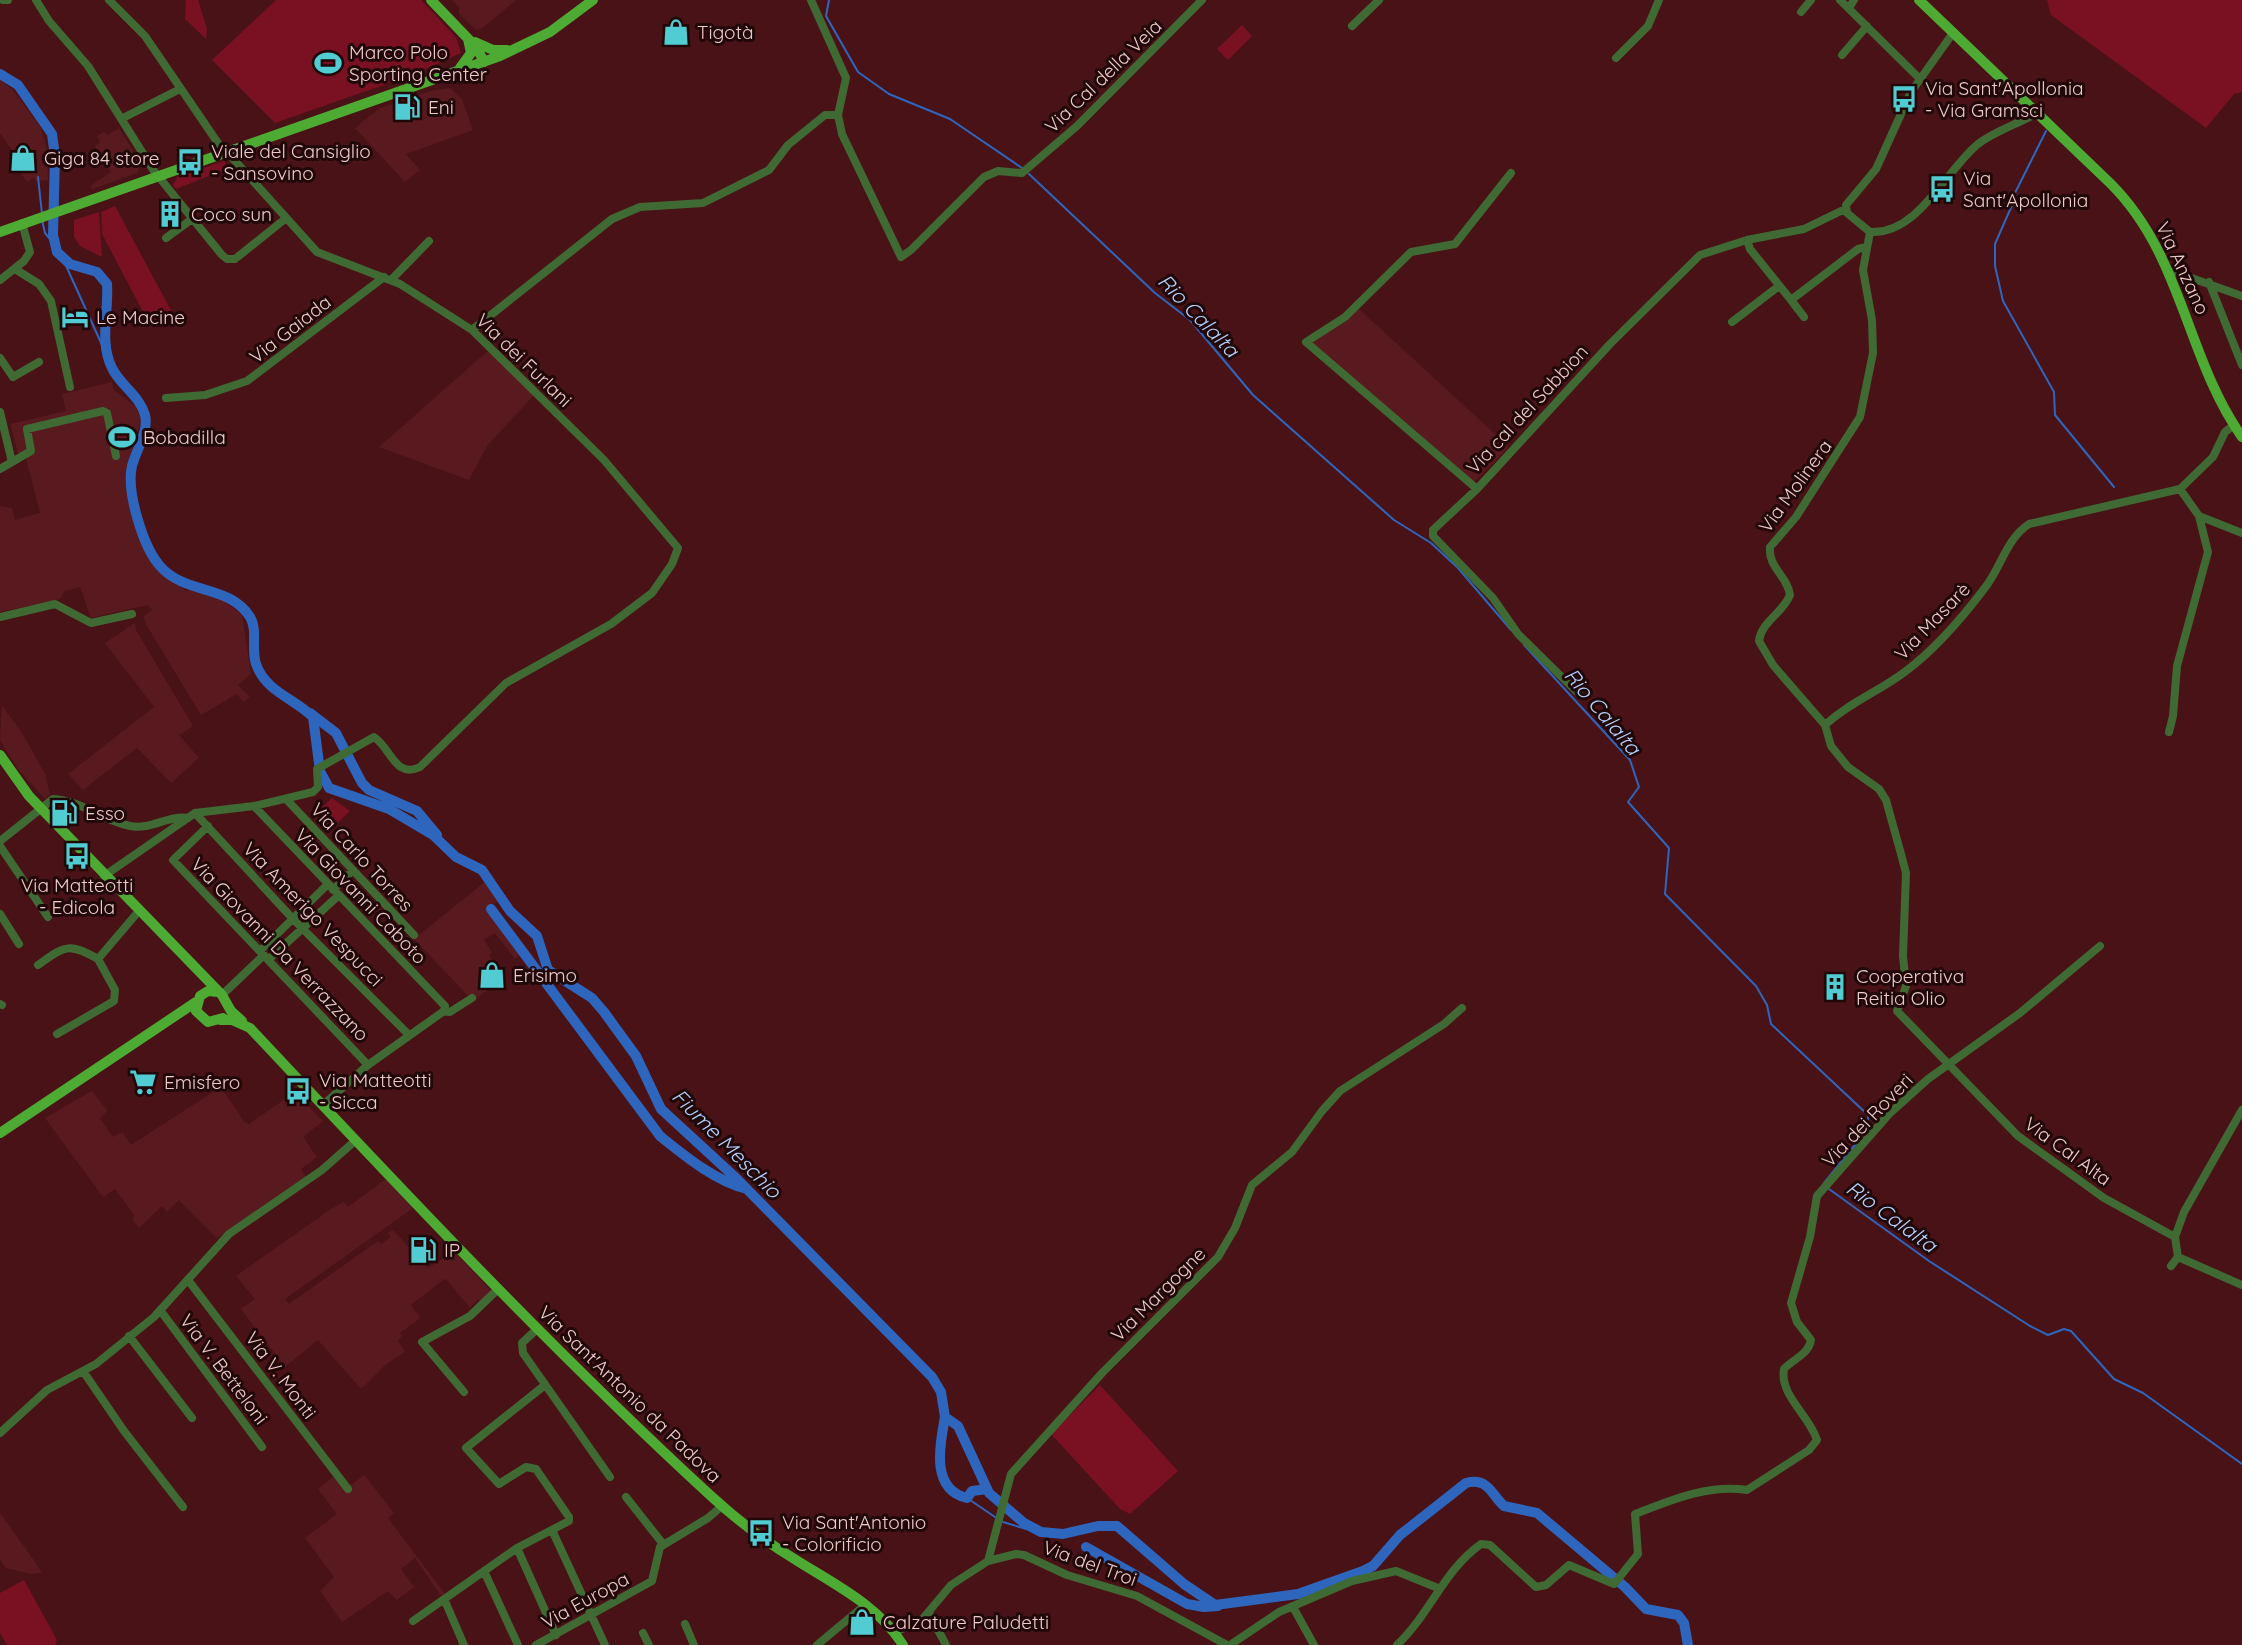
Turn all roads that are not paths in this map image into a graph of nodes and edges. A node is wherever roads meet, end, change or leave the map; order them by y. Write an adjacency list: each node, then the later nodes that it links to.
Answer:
1 (36, 0): 28 (street)
2 (109, 0): 25 (street, Via dei Furlani)
3 (431, 0): 18 (main road)
4 (593, 0): 19 (main road)
5 (811, 0): 27 (street)
6 (1202, 0): 27 (street, Via Cal della Veia)
7 (1379, 0): 15 (street)
8 (1659, 0): 21 (street)
9 (1811, 0): 14 (street)
10 (1840, 0): 13 (street)
11 (1854, 0): 13 (street)
12 (1919, 0): 17 (main road, Via Anzano)
13 (1849, 8): 16 (street)
14 (1801, 12)
15 (1352, 26)
16 (1867, 26): 20 (street); 24 (street)
17 (1953, 33): 24 (street); 26 (main road, Via Anzano)
18 (468, 39): 19 (main road); 22 (main road); 23 (main road)
19 (518, 48): 22 (main road)
20 (1842, 55)
21 (1616, 58)
22 (484, 62): 23 (main road)
23 (457, 71): 29 (main road)
24 (1919, 78): 32 (street)
25 (180, 89): 28 (street); 29 (street, Via dei Furlani)
26 (2037, 113): 37 (street); 43 (main road, Via Anzano)
27 (838, 115): 52 (street)
28 (121, 120): 31 (street)
29 (223, 149): 31 (main road); 34 (street, Via dei Furlani)
30 (1511, 173): 64 (street, Via cal del Sabbion)
31 (158, 176): 33 (street); 35 (main road)
32 (1845, 209): 37 (street); 39 (street)
33 (192, 219): 34 (street); 38 (street)
34 (285, 219): 44 (street, Via dei Furlani)
35 (22, 223): 36 (main road); 42 (street)
36 (0, 232)
37 (1870, 232): 41 (street, Via Molinera)
38 (166, 238)
39 (1747, 240): 47 (street); 64 (street, Via cal del Sabbion)
40 (429, 241): 44 (street, Via Gaiada)
41 (1866, 247): 49 (street); 71 (street, Via Molinera)
42 (15, 269): 45 (street); 56 (street)
43 (2169, 270): 46 (street); 59 (main road, Via Anzano)
44 (387, 278): 52 (street, Via dei Furlani); 57 (street, Via Gaiada)
45 (0, 280)
46 (2209, 282): 48 (street); 55 (street)
47 (1779, 286): 49 (street); 51 (street)
48 (2242, 296)
49 (1791, 300): 50 (street)
50 (1804, 317)
51 (1732, 323)
52 (472, 330): 75 (street, Via dei Furlani)
53 (0, 358): 54 (street)
54 (38, 362)
55 (2242, 365)
56 (70, 387)
57 (166, 398)
58 (0, 412): 62 (street)
59 (2234, 425): 60 (main road, Via Anzano); 65 (street, Via Masarè)
60 (2242, 437)
61 (117, 456): 62 (street)
62 (12, 462): 63 (street)
63 (0, 469)
64 (1477, 489): 70 (street)
65 (2180, 489): 66 (street); 71 (street, Via Masarè)
66 (2199, 516): 67 (street); 72 (street)
67 (2242, 533)
68 (132, 614): 69 (street)
69 (0, 617)
70 (1579, 694)
71 (1825, 724): 108 (street, Via Cal Alta)
72 (2169, 732)
73 (0, 755): 74 (main road, Via Sant'Antonio da Padova)
74 (3, 765): 77 (main road, Via Sant'Antonio da Padova)
75 (287, 800): 76 (street); 81 (street, Via Carlo Torres)
76 (254, 806): 78 (street); 83 (street, Via Giovanni Caboto)
77 (41, 808): 78 (street); 80 (street); 82 (main road, Via Sant'Antonio da Padova)
78 (192, 815): 79 (street, Via Amerigo Vespucci); 82 (street)
79 (208, 826): 87 (street, Via Amerigo Vespucci); 92 (street, Via Giovanni Da Verrazzano)
80 (0, 844): 86 (street)
81 (353, 870): 83 (street); 89 (street, Via Carlo Torres)
82 (104, 876): 84 (main road, Via Sant'Antonio da Padova)
83 (333, 890): 87 (street); 88 (street); 99 (street, Via Giovanni Caboto)
84 (138, 912): 93 (street); 95 (main road, Via Sant'Antonio da Padova)
85 (0, 914): 90 (street)
86 (48, 917)
87 (293, 919): 88 (street, Via Amerigo Vespucci); 92 (street)
88 (303, 928): 92 (street); 106 (street, Via Amerigo Vespucci)
89 (414, 935)
90 (19, 944)
91 (2099, 946): 108 (street, Via dei Roveri)
92 (264, 955): 96 (street); 107 (street, Via Giovanni Da Verrazzano)
93 (98, 959): 94 (street); 105 (street)
94 (38, 965)
95 (194, 969): 96 (main road, Via Sant'Antonio da Padova); 98 (main road)
96 (223, 997): 98 (main road); 102 (main road); 104 (main road, Via Sant'Antonio da Padova)
97 (472, 998): 99 (street)
98 (198, 999): 101 (main road); 103 (main road)
99 (445, 1008): 106 (street)
100 (1462, 1008): 136 (street, Via Margogne)
101 (200, 1018): 102 (main road); 103 (main road)
102 (220, 1020): 104 (main road)
103 (165, 1023): 111 (main road)
104 (248, 1026): 109 (main road, Via Sant'Antonio da Padova)
105 (57, 1034)
106 (409, 1035): 107 (street)
107 (368, 1065): 109 (street)
108 (1950, 1066): 113 (street, Via Cal Alta); 138 (street, Via dei Roveri)
109 (323, 1105): 112 (main road, Via Sant'Antonio da Padova)
110 (2242, 1110): 113 (street)
111 (0, 1133)
112 (356, 1140): 116 (street); 118 (main road, Via Sant'Antonio da Padova)
113 (2175, 1237): 114 (street)
114 (2178, 1256): 115 (street); 117 (street)
115 (2171, 1266)
116 (188, 1280): 119 (street); 129 (street, Via V. Monti)
117 (2242, 1285)
118 (498, 1289): 120 (main road, Via Sant'Antonio da Padova); 124 (street)
119 (160, 1310): 121 (street); 127 (street, Via V. Betteloni)
120 (537, 1329): 123 (street); 131 (main road, Via Sant'Antonio da Padova)
121 (130, 1336): 122 (street); 125 (street)
122 (83, 1371): 126 (street); 132 (street)
123 (545, 1385): 128 (street); 133 (street)
124 (464, 1392)
125 (191, 1418)
126 (0, 1433)
127 (262, 1447)
128 (610, 1477)
129 (348, 1489)
130 (626, 1497): 134 (street)
131 (722, 1506): 134 (street); 140 (main road, Via Sant'Antonio da Padova)
132 (183, 1507)
133 (552, 1530): 135 (street); 143 (street)
134 (663, 1545): 143 (street, Via Europa)
135 (517, 1548): 137 (street); 148 (street)
136 (988, 1561): 142 (street); 158 (street, Via del Troi)
137 (484, 1571): 139 (street); 150 (street)
138 (1438, 1588): 141 (street); 160 (street)
139 (445, 1601): 144 (street); 149 (street)
140 (865, 1605): 146 (main road, Via Sant'Antonio da Padova); 155 (street)
141 (1293, 1607): 158 (street); 159 (street)
142 (929, 1613): 146 (street); 157 (street)
143 (591, 1616): 148 (street, Via Europa); 152 (street)
144 (413, 1621)
145 (685, 1624): 154 (street)
146 (894, 1632): 156 (main road, Via Sant'Antonio da Padova)
147 (643, 1633): 153 (street)
148 (556, 1635): 151 (street, Via Europa)
149 (464, 1645)
150 (518, 1645)
151 (536, 1645)
152 (605, 1645)
153 (649, 1645)
154 (694, 1645)
155 (817, 1645)
156 (903, 1645)
157 (946, 1645)
158 (1228, 1645)
159 (1314, 1645)
160 (1398, 1645)

